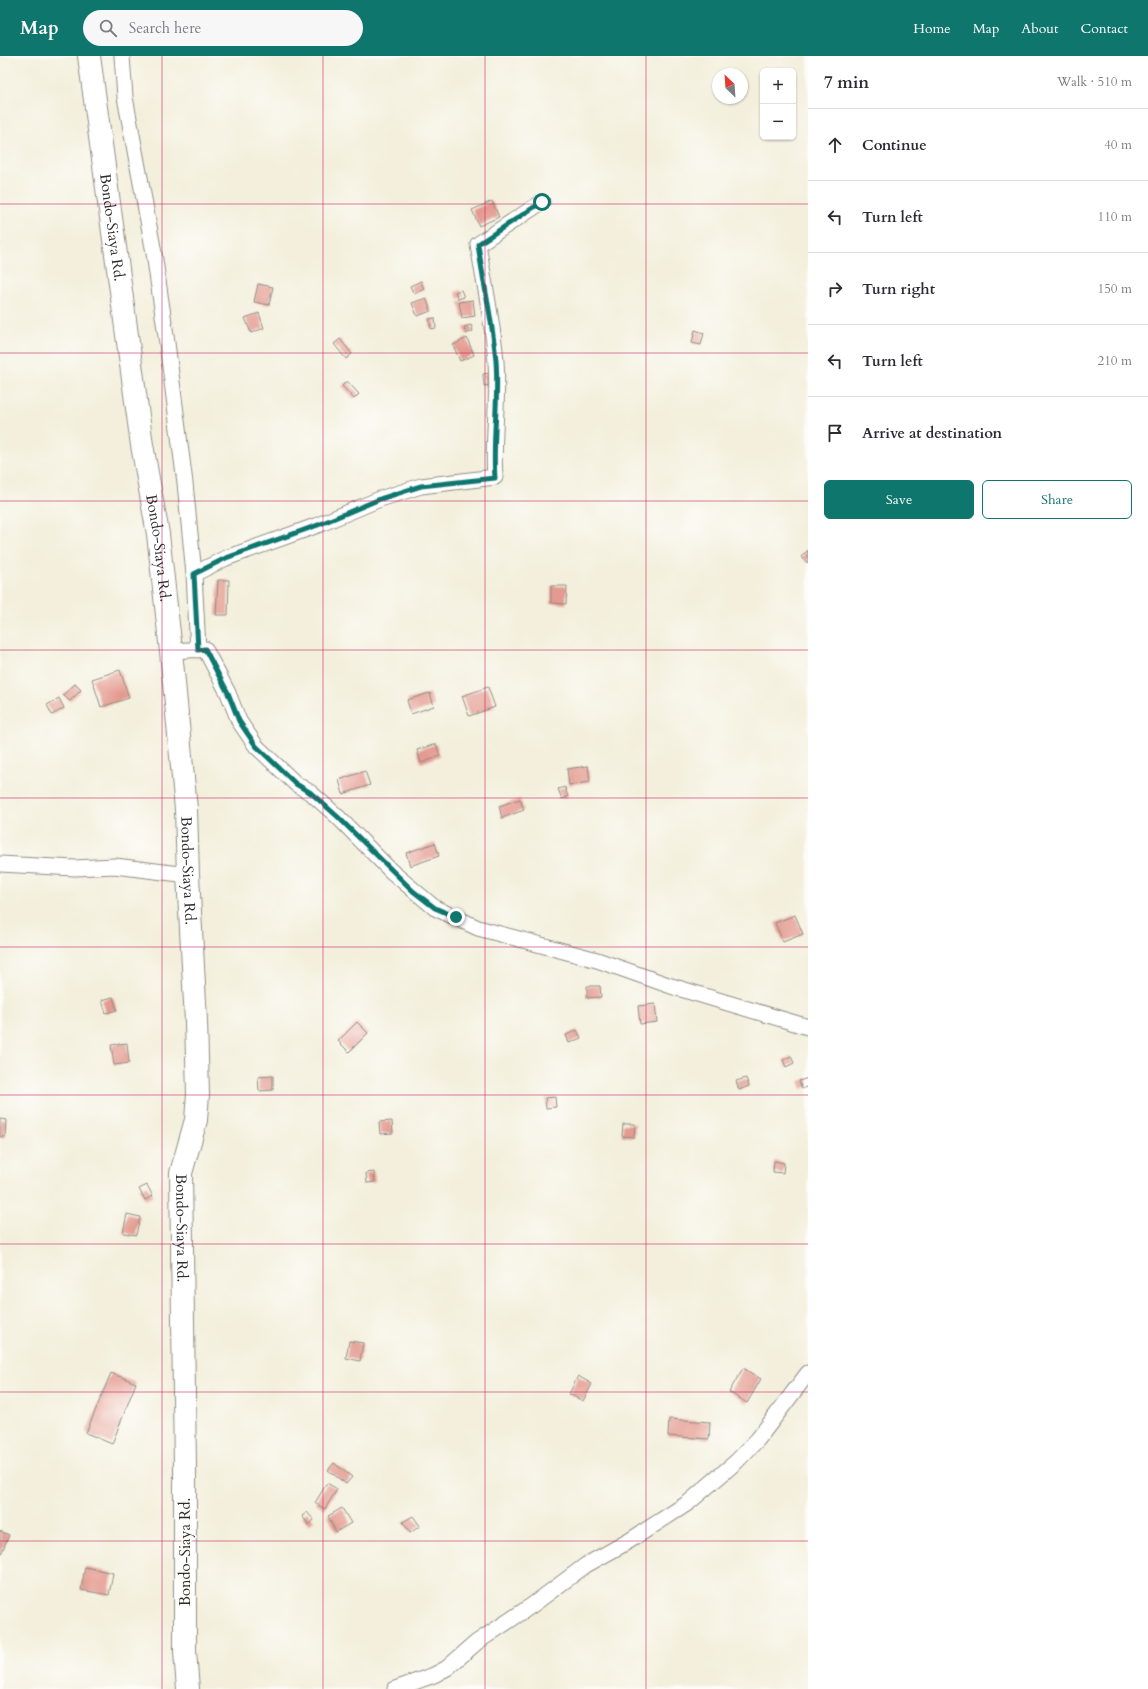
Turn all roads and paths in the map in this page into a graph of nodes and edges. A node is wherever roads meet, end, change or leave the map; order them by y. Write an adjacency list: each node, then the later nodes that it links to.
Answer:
1 (89, 56): 6 (highway, Bondo-Siaya Rd.)
2 (122, 56): 4 (street)
3 (542, 202): 4 (street)
4 (194, 574): 5 (street)
5 (198, 650): 6 (street); 9 (street)
6 (171, 651): 8 (highway, Bondo-Siaya Rd.)
7 (0, 864): 8 (street)
8 (188, 875): 11 (highway, Bondo-Siaya Rd.)
9 (808, 1027)
10 (808, 1373): 12 (street)
11 (188, 1689)
12 (395, 1689)

